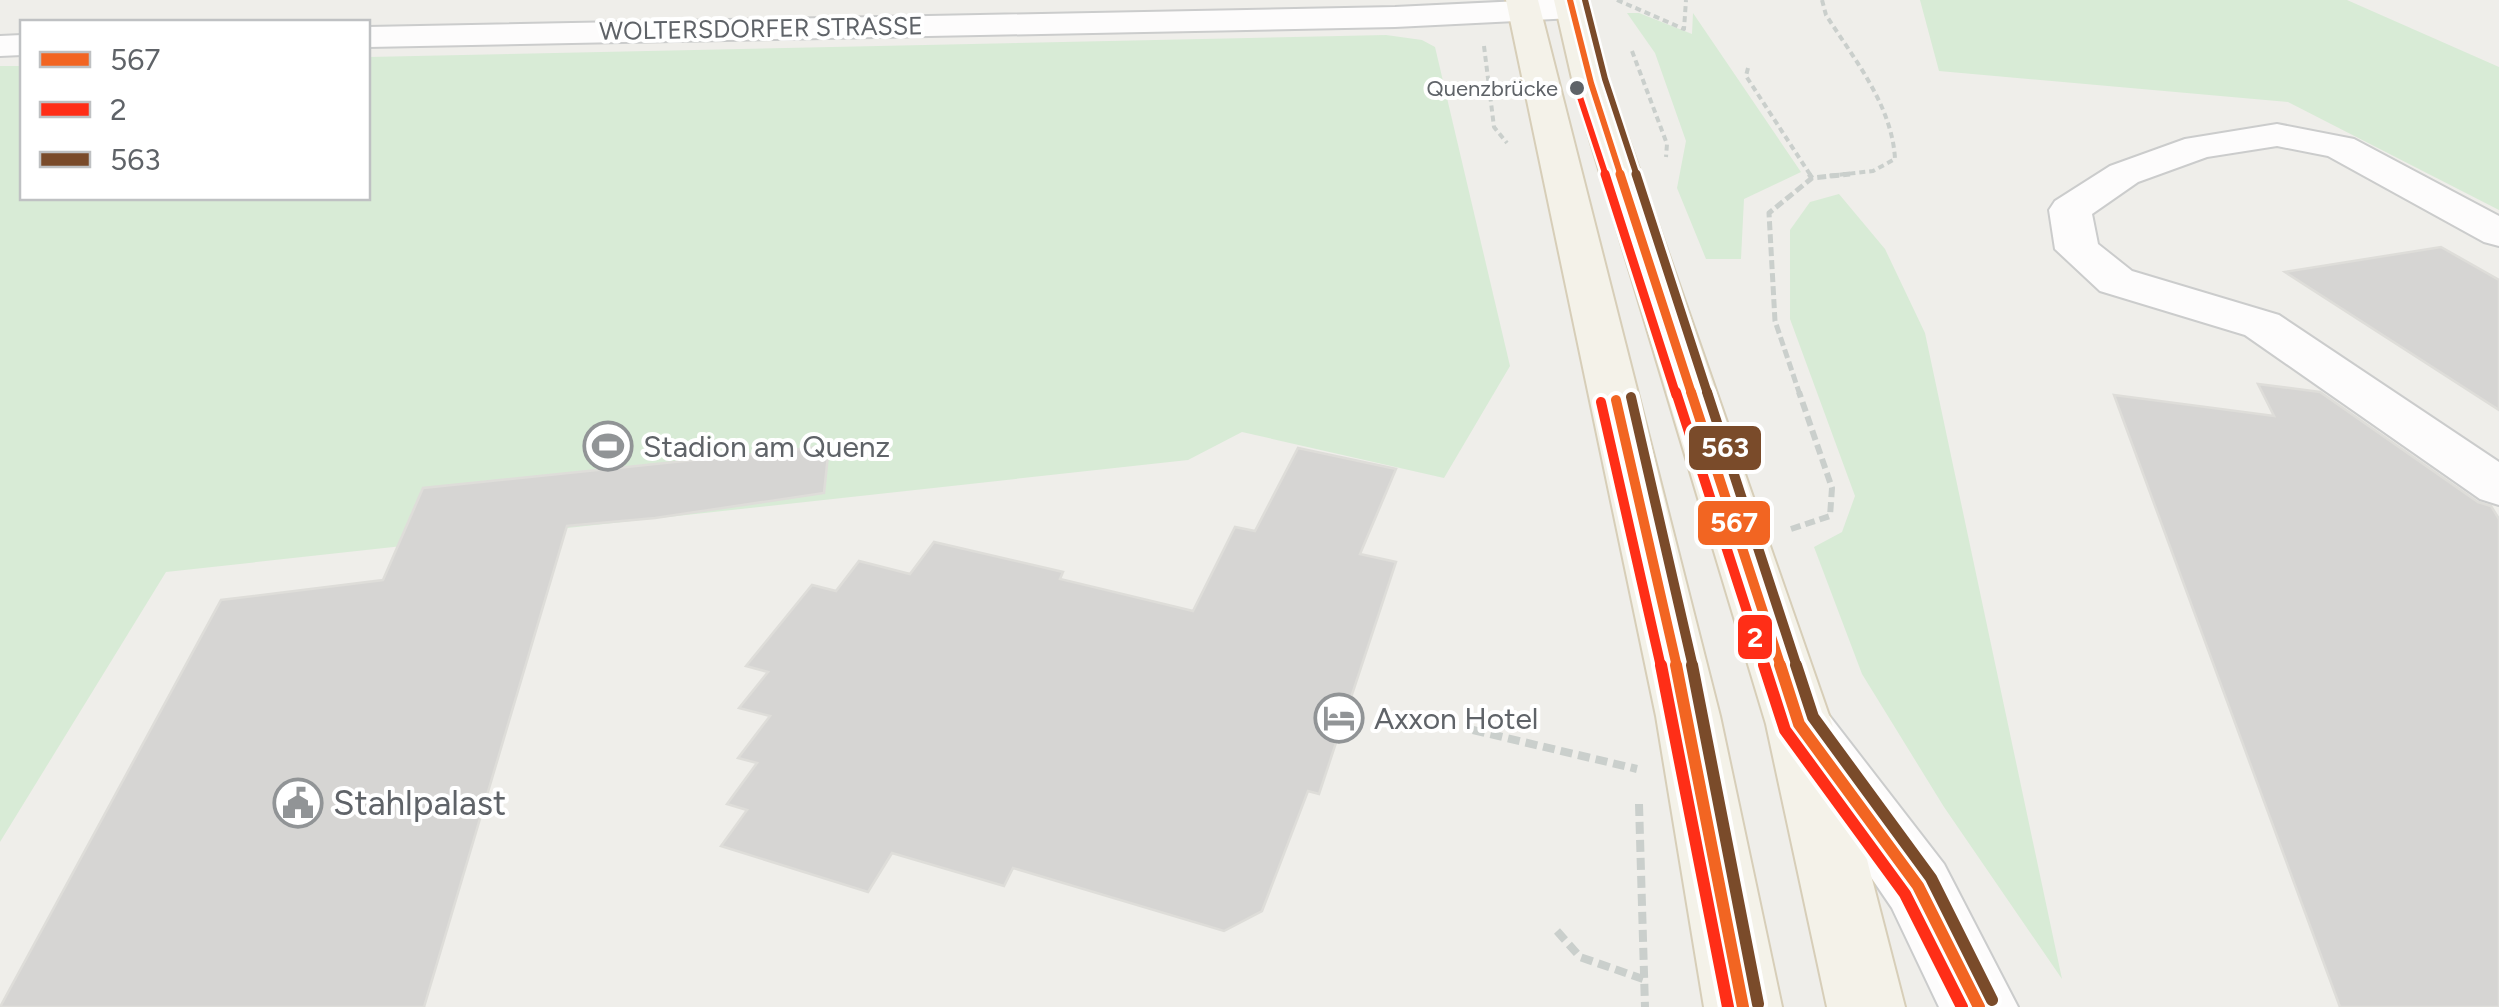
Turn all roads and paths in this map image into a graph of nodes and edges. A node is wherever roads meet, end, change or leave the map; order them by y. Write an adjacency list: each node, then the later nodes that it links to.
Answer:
1 (1686, 0): 4 (path)
2 (1822, 0): 7 (path)
3 (1147, 9): 4 (street, WOLTERSDORFER STRASSE); 5 (street, WOLTERSDORFER STRASSE)
4 (1556, 11): 10 (main road); 16 (main road)
5 (370, 37)
6 (1748, 68): 7 (path)
7 (1812, 178): 10 (path)
8 (2499, 233): 9 (street)
9 (2499, 487)
10 (1736, 530): 11 (main road)
11 (1799, 724): 17 (main road); 18 (street)
12 (1473, 730): 13 (path)
13 (1639, 769)
14 (1556, 931): 15 (path)
15 (1643, 979)
16 (1744, 1007)
17 (1866, 1007)
18 (1979, 1007)

